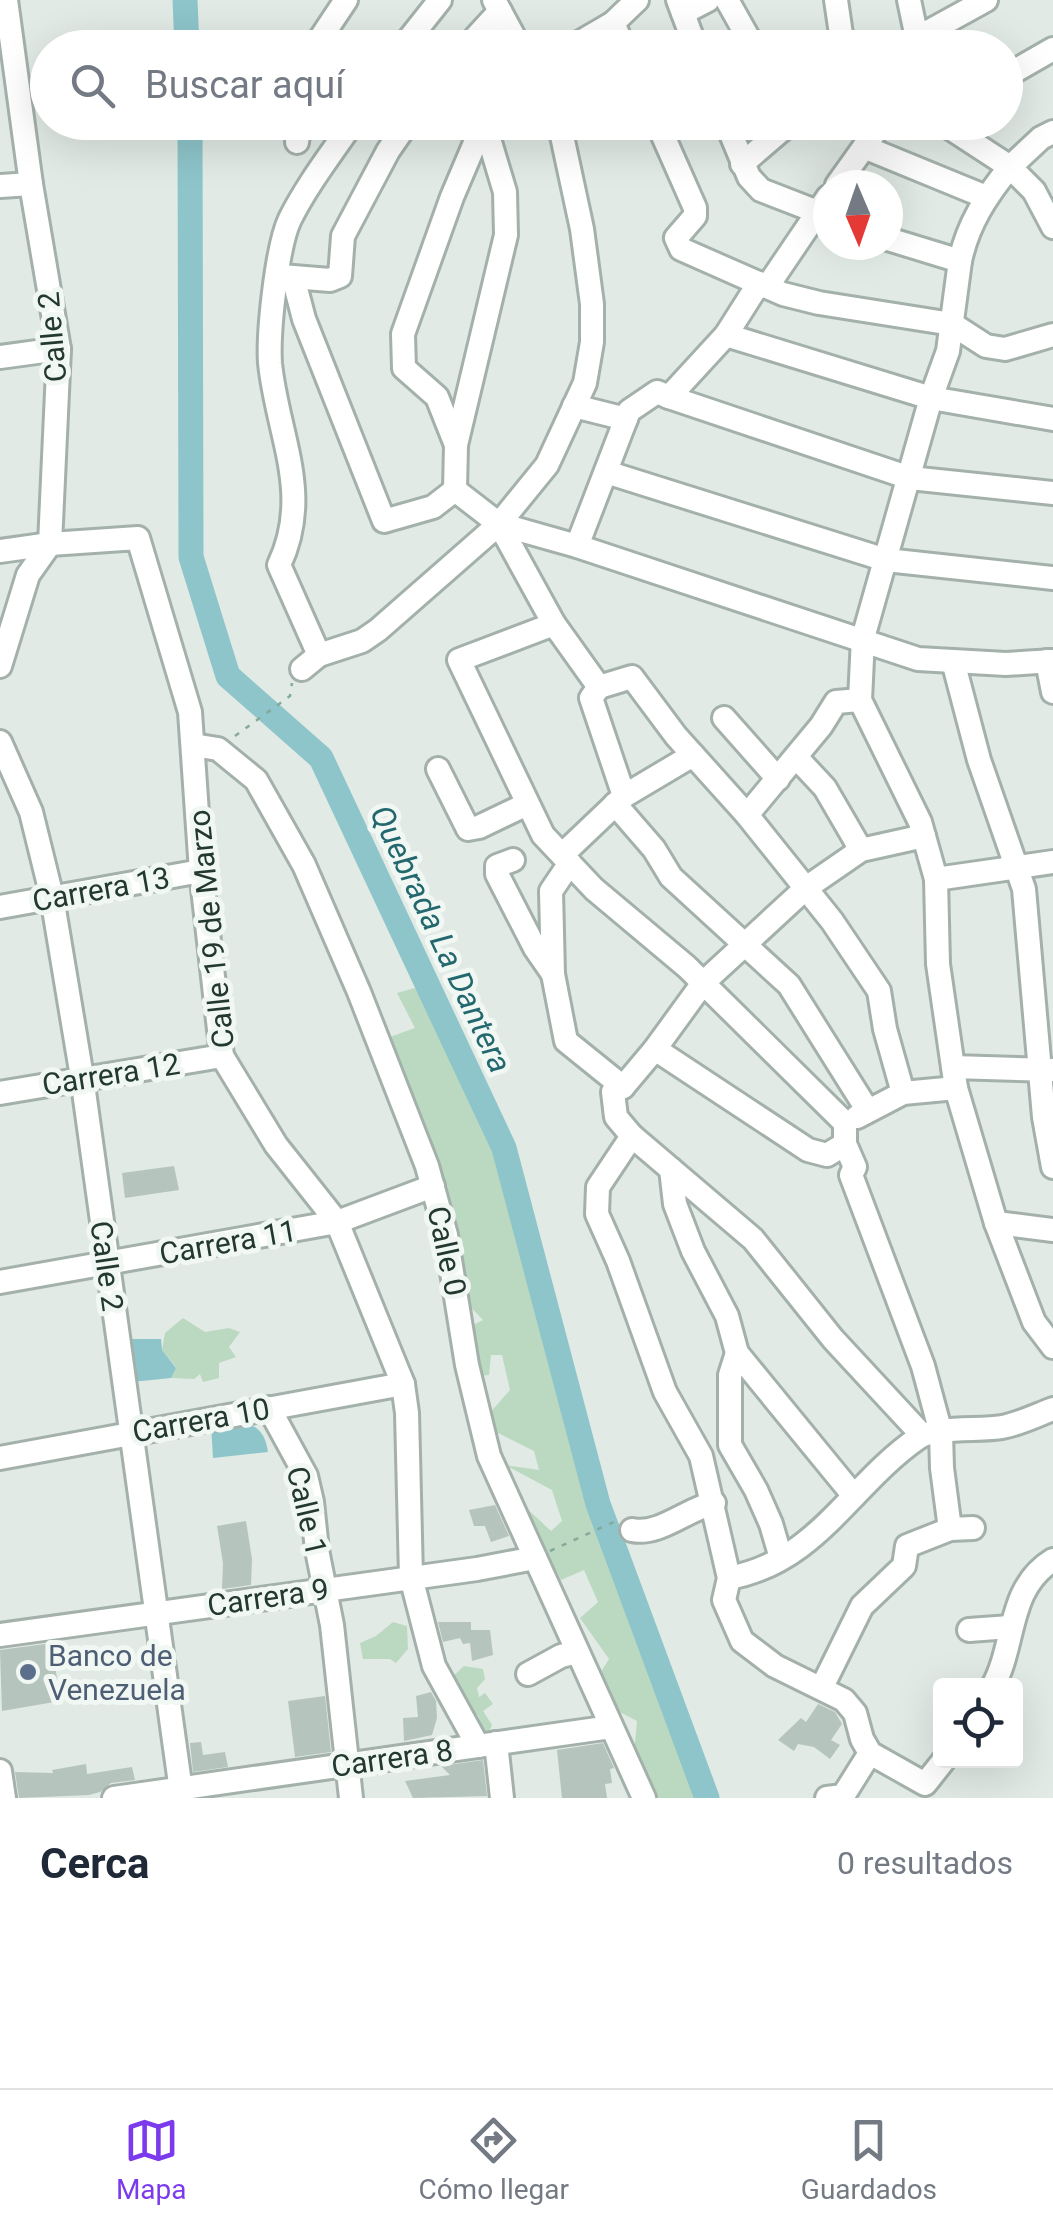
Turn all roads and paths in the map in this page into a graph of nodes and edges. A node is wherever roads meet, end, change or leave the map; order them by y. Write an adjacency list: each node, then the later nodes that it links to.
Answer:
1 (346, 0): 13 (street)
2 (440, 0): 14 (street)
3 (637, 0): 12 (street)
4 (708, 0): 10 (street)
5 (727, 0): 20 (street)
6 (836, 0): 21 (street)
7 (910, 0): 22 (street)
8 (986, 0): 23 (street)
9 (497, 3): 15 (street); 16 (street)
10 (680, 6): 19 (street)
11 (5, 10): 41 (street, Calle 2)
12 (613, 22): 17 (street); 18 (street)
13 (326, 30)
14 (416, 30)
15 (478, 30)
16 (511, 30)
17 (600, 30)
18 (616, 30)
19 (689, 30)
20 (744, 30)
21 (840, 30)
22 (908, 30)
23 (931, 30)
24 (1053, 49): 25 (street)
25 (1023, 66)
26 (1053, 132): 39 (street)
27 (341, 140): 49 (street)
28 (396, 140): 49 (street)
29 (477, 140): 61 (street)
30 (489, 140): 61 (street)
31 (564, 140): 58 (street)
32 (666, 140): 50 (street)
33 (733, 140): 38 (street)
34 (770, 140): 38 (street)
35 (869, 140): 37 (street)
36 (970, 140): 39 (street)
37 (864, 147): 40 (street); 43 (street)
38 (742, 164): 44 (street)
39 (1010, 168): 43 (street); 46 (street)
40 (848, 170)
41 (31, 184): 42 (street); 54 (street, Calle 2)
42 (0, 186)
43 (986, 197): 48 (street)
44 (813, 205)
45 (813, 222): 50 (street)
46 (1053, 227)
47 (903, 244): 48 (street)
48 (960, 262): 51 (street)
49 (285, 276): 64 (street); 76 (street)
50 (763, 285): 51 (street); 52 (street)
51 (952, 324): 53 (street); 57 (street)
52 (726, 335): 56 (street); 57 (street)
53 (1053, 335)
54 (59, 349): 55 (street); 67 (street, Calle 2)
55 (0, 357)
56 (669, 396): 59 (street); 63 (street)
57 (931, 398): 60 (street); 63 (street)
58 (574, 406): 59 (street); 66 (street)
59 (626, 419): 62 (street)
60 (1053, 419)
61 (456, 445): 64 (street)
62 (606, 472): 68 (street); 70 (street)
63 (910, 478): 65 (street); 70 (street)
64 (455, 490): 66 (street)
65 (1053, 494)
66 (500, 524): 68 (street); 72 (street); 76 (street)
67 (50, 544): 69 (street); 77 (street, Calle 2); 83 (street, Calle 19 de Marzo)
68 (577, 546): 73 (street)
69 (0, 551)
70 (886, 560): 71 (street); 73 (street)
71 (1053, 578)
72 (554, 624): 78 (street); 90 (street)
73 (863, 638): 74 (street); 80 (street)
74 (953, 661): 75 (street); 97 (street)
75 (1050, 661): 79 (street)
76 (310, 662): 84 (path)
77 (0, 666)
78 (598, 688): 85 (street); 89 (street)
79 (1053, 692)
80 (860, 700): 86 (street); 92 (street)
81 (724, 718): 88 (street)
82 (0, 742): 101 (street, Calle 2)
83 (193, 744): 84 (street, Calle 0); 98 (street, Calle 19 de Marzo)
84 (218, 749): 119 (street, Calle 0)
85 (693, 754): 89 (street); 91 (street)
86 (796, 757): 88 (street); 93 (street)
87 (438, 769): 90 (street)
88 (778, 780): 91 (street)
89 (620, 800): 94 (street); 103 (street)
90 (527, 804): 94 (street)
91 (747, 814): 100 (street)
92 (924, 836): 93 (street); 99 (street)
93 (861, 850): 100 (street)
94 (566, 859): 104 (street); 105 (street)
95 (513, 860): 104 (street)
96 (1053, 862): 97 (street)
97 (1016, 870): 99 (street); 108 (street)
98 (201, 871): 101 (street, Carrera 13); 107 (street, Calle 19 de Marzo)
99 (936, 879): 110 (street)
100 (806, 888): 103 (street); 112 (street)
101 (52, 897): 102 (street, Carrera 13); 109 (street, Calle 2)
102 (0, 907)
103 (744, 945): 105 (street); 114 (street)
104 (553, 974): 111 (street)
105 (703, 983): 106 (street); 116 (street)
106 (655, 1049): 111 (street); 116 (street)
107 (222, 1056): 109 (street, Carrera 12); 120 (street, Calle 19 de Marzo)
108 (1046, 1070): 110 (street); 117 (street)
109 (82, 1078): 113 (street, Carrera 12); 123 (street, Calle 2)
110 (955, 1078): 112 (street); 121 (street)
111 (623, 1087): 115 (street)
112 (904, 1092): 114 (street)
113 (0, 1093)
114 (868, 1111): 116 (street)
115 (632, 1136): 118 (street); 135 (street)
116 (839, 1141): 132 (street)
117 (1053, 1166)
118 (671, 1169): 127 (street); 132 (street)
119 (433, 1186): 120 (street, Carrera 11); 137 (street, Calle 0)
120 (337, 1222): 123 (street, Carrera 11); 128 (street, Calle 19 de Marzo)
121 (996, 1223): 122 (street); 125 (street)
122 (1053, 1230)
123 (107, 1264): 124 (street, Carrera 11); 131 (street, Calle 2)
124 (0, 1282)
125 (1044, 1321): 126 (street)
126 (1053, 1347)
127 (736, 1354): 134 (street); 138 (street)
128 (403, 1384): 129 (street, Carrera 10); 140 (street, Calle 19 de Marzo)
129 (269, 1408): 131 (street, Carrera 10); 142 (street, Calle 1)
130 (1053, 1409): 132 (street)
131 (129, 1432): 133 (street, Carrera 10); 143 (street, Calle 2)
132 (931, 1434): 134 (street); 150 (street)
133 (0, 1458)
134 (854, 1496): 138 (street)
135 (714, 1503): 136 (street); 141 (street)
136 (632, 1530): 137 (path)
137 (535, 1558): 140 (street, Carrera 9); 147 (street, Calle 0)
138 (781, 1558): 141 (street)
139 (1053, 1560): 144 (street)
140 (411, 1577): 142 (street, Carrera 9); 152 (street, Calle 19 de Marzo)
141 (728, 1578): 150 (street)
142 (325, 1589): 143 (street, Carrera 9); 154 (street, Calle 1)
143 (154, 1612): 146 (street, Carrera 9); 157 (street, Calle 2)
144 (1010, 1627): 145 (street); 149 (street)
145 (969, 1630)
146 (0, 1635)
147 (578, 1652): 148 (street); 151 (street, Calle 0)
148 (528, 1674)
149 (997, 1678)
150 (822, 1687): 153 (street)
151 (611, 1727): 152 (street, Carrera 8); 162 (street, Calle 0)
152 (487, 1745): 154 (street, Carrera 8); 161 (street)
153 (870, 1753): 155 (street); 163 (street)
154 (348, 1766): 157 (street, Carrera 8); 160 (street, Calle 1)
155 (938, 1768)
156 (0, 1772): 158 (street)
157 (181, 1793): 159 (street, Carrera 8)
158 (4, 1798)
159 (114, 1798)
160 (351, 1798)
161 (502, 1798)
162 (644, 1798)
163 (827, 1798)

